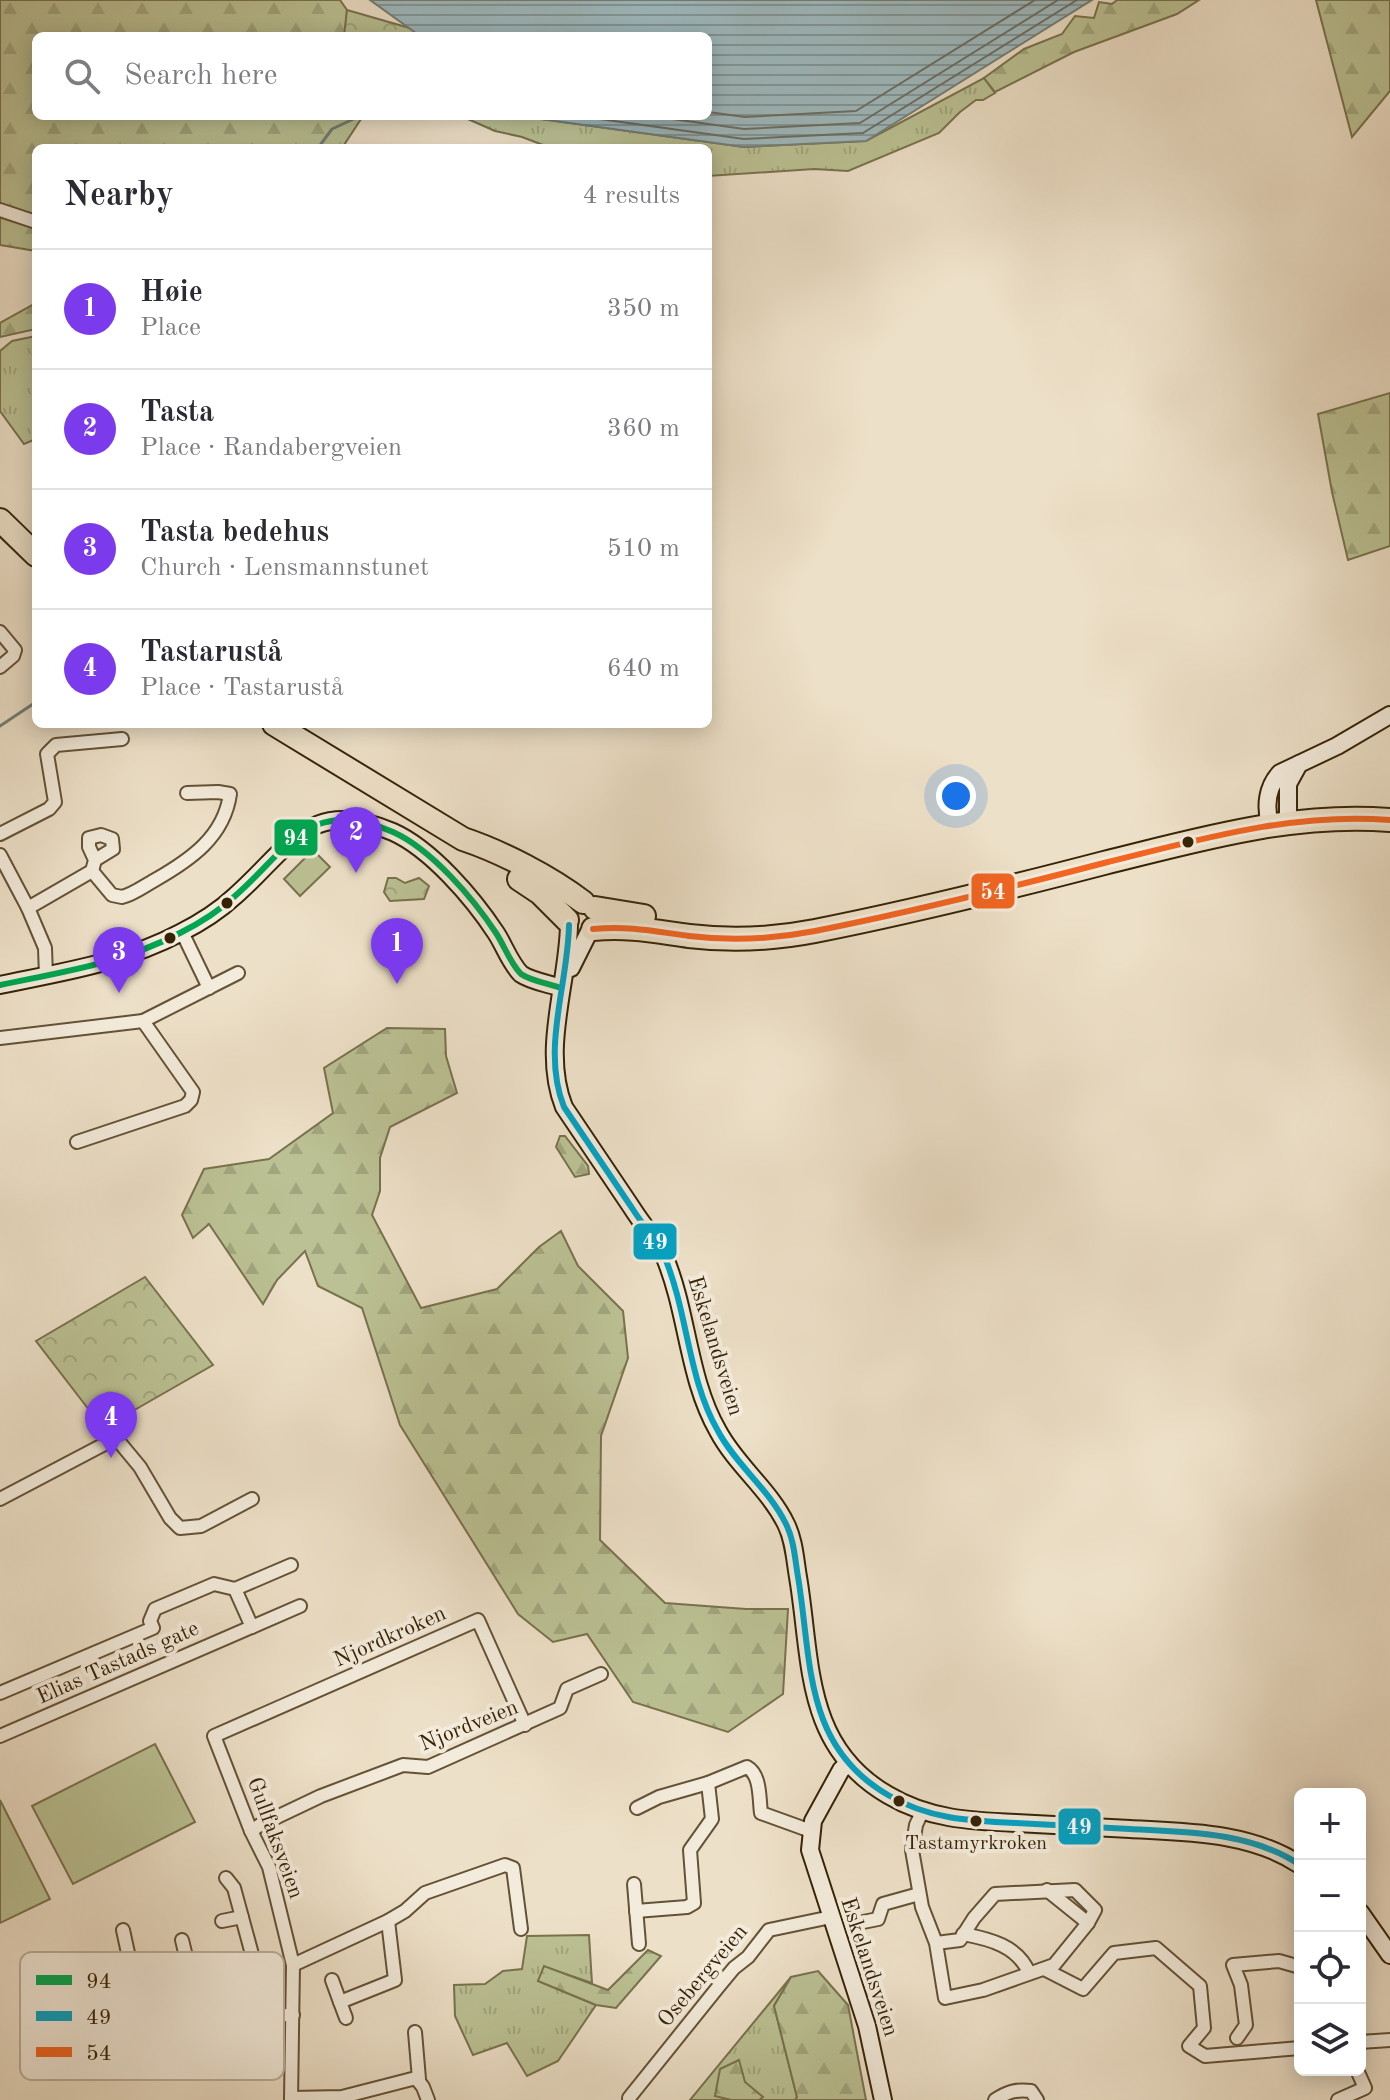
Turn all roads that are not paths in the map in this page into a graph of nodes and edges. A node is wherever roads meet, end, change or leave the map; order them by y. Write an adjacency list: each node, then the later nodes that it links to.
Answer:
1 (0, 210): 2 (street)
2 (32, 221)
3 (0, 508): 5 (highway)
4 (0, 520): 5 (highway)
5 (19, 537): 6 (highway)
6 (32, 551)
7 (0, 632): 8 (street)
8 (0, 667)
9 (1390, 715): 13 (main road)
10 (281, 728): 18 (highway)
11 (122, 739): 15 (street)
12 (187, 793): 17 (street)
13 (1278, 819): 14 (highway); 18 (highway)
14 (1388, 820)
15 (0, 834)
16 (2, 862): 17 (street)
17 (28, 908): 21 (street)
18 (583, 919): 24 (main road, Eskelandsveien)
19 (182, 932): 21 (main road); 23 (street); 24 (main road)
20 (238, 973): 23 (street)
21 (46, 976): 22 (main road)
22 (0, 985)
23 (209, 988): 25 (street)
24 (561, 988): 39 (main road, Eskelandsveien)
25 (143, 1021): 26 (street); 27 (street)
26 (0, 1038)
27 (77, 1142)
28 (0, 1499): 29 (street)
29 (252, 1499)
30 (291, 1565): 31 (street)
31 (235, 1589): 33 (street); 35 (street)
32 (300, 1606): 33 (street, Elias Tastads gate)
33 (252, 1627): 37 (street, Elias Tastads gate)
34 (601, 1674): 36 (street, Njordveien)
35 (0, 1693)
36 (525, 1725): 38 (street, Njordkroken); 43 (street, Njordveien)
37 (0, 1736)
38 (214, 1736): 43 (street, Gullfaksveien)
39 (853, 1769): 42 (main road); 44 (main road)
40 (708, 1783): 41 (street); 44 (street); 49 (street)
41 (637, 1808)
42 (922, 1812): 45 (main road); 48 (street)
43 (251, 1831): 66 (street, Gullfaksveien)
44 (811, 1831): 51 (main road, Eskelandsveien)
45 (1294, 1862)
46 (226, 1878): 50 (street)
47 (634, 1884): 49 (street)
48 (919, 1894): 55 (street); 60 (street)
49 (636, 1911): 61 (street)
50 (242, 1917): 52 (street); 64 (street)
51 (831, 1917): 82 (street, Osebergveien); 85 (main road, Eskelandsveien)
52 (222, 1921)
53 (388, 1921): 56 (street); 66 (street); 71 (street)
54 (1366, 1921): 65 (main road)
55 (863, 1922)
56 (521, 1929)
57 (123, 1930): 62 (street)
58 (963, 1934): 60 (street); 68 (street); 69 (street)
59 (182, 1940): 63 (street)
60 (936, 1943): 69 (street)
61 (639, 1944)
62 (128, 1952)
63 (185, 1952)
64 (251, 1952)
65 (1390, 1955)
66 (293, 1965): 73 (street, Gullfaksveien)
67 (1294, 1965): 76 (street)
68 (1044, 1969): 69 (street); 79 (street)
69 (1029, 1973)
70 (332, 1980): 71 (street)
71 (340, 2002): 74 (street)
72 (284, 2015): 73 (street)
73 (293, 2015): 83 (street, Gullfaksveien)
74 (346, 2018)
75 (415, 2032): 81 (street)
76 (1237, 2038)
77 (1390, 2040): 78 (street)
78 (1366, 2042)
79 (1294, 2049)
80 (1360, 2076): 88 (street)
81 (419, 2079): 83 (street); 84 (street)
82 (629, 2098)
83 (291, 2099)
84 (428, 2100)
85 (883, 2100)
86 (995, 2100): 87 (street)
87 (1037, 2100)
88 (1338, 2100)

